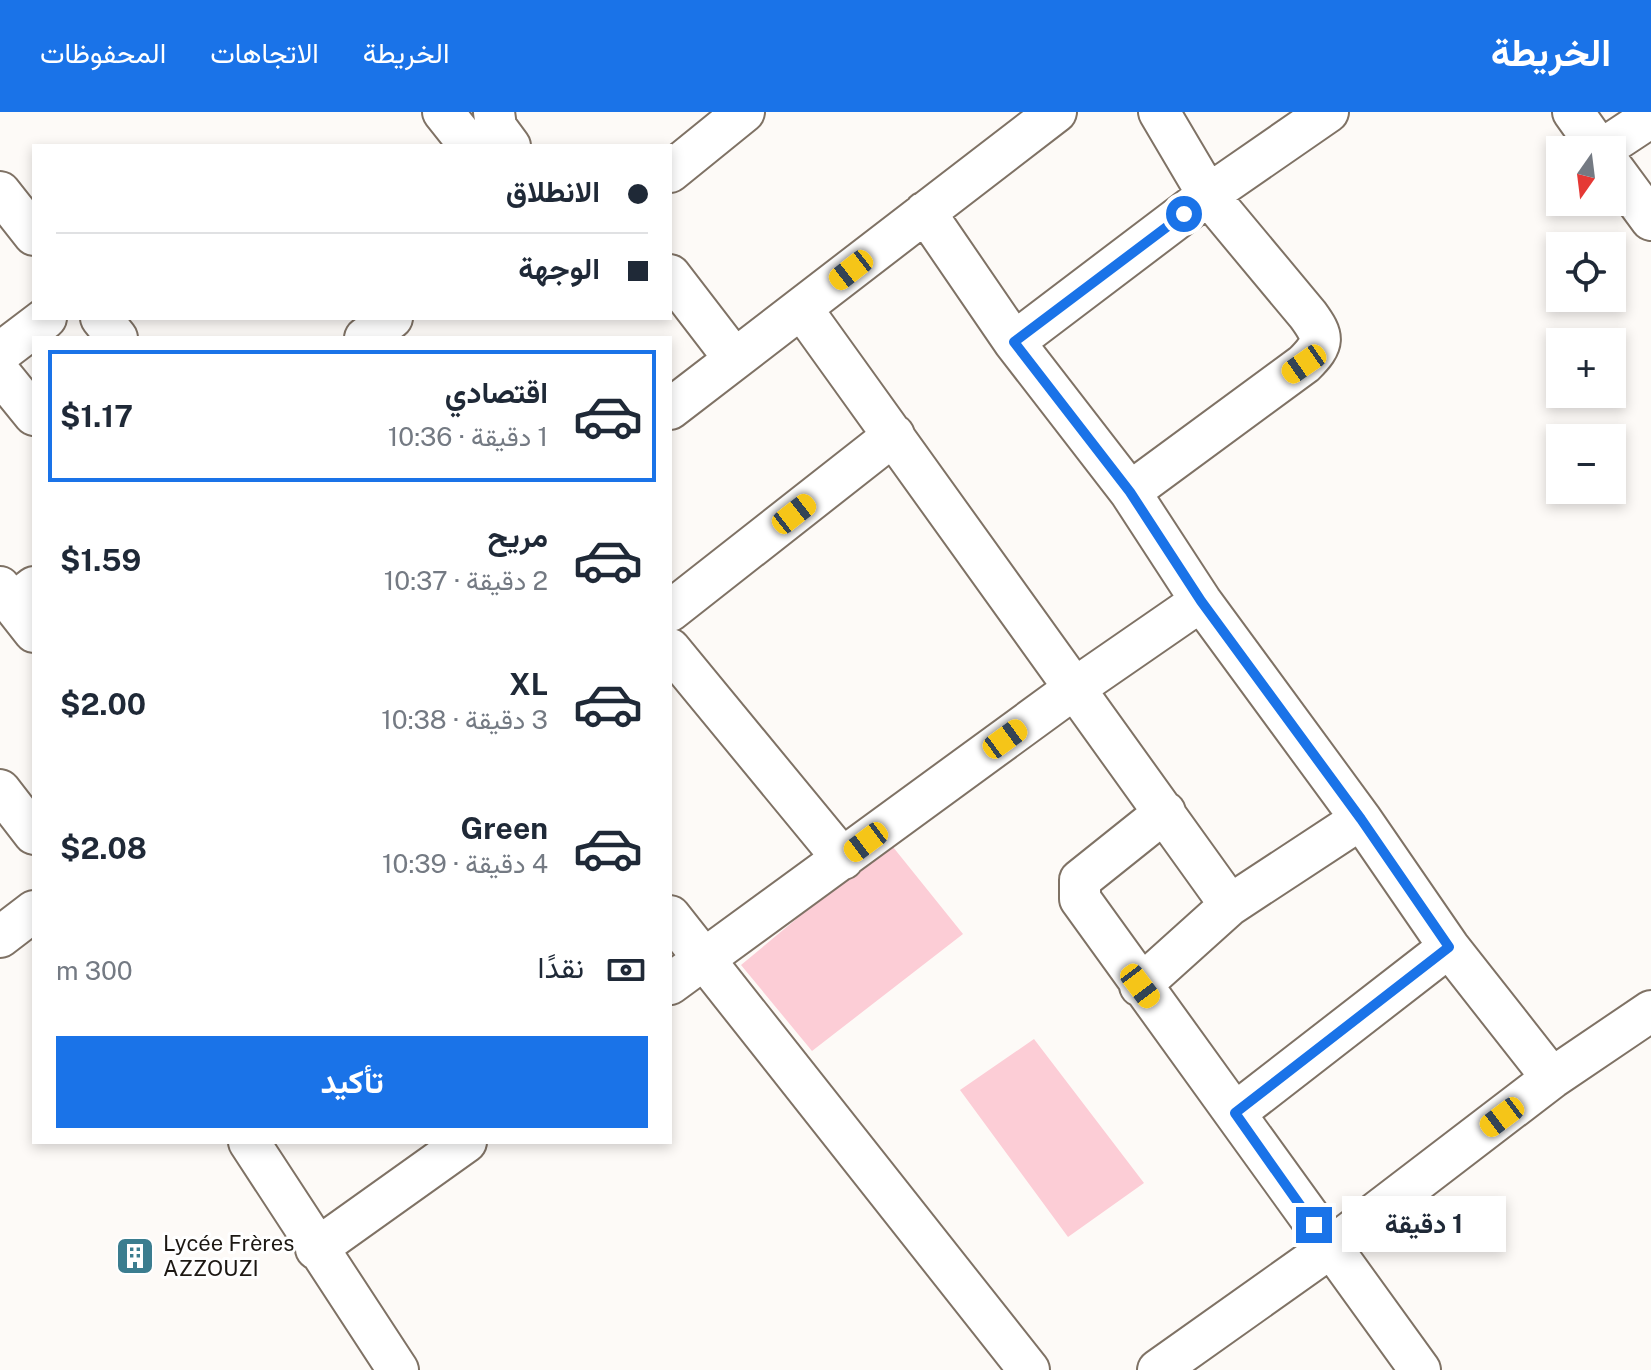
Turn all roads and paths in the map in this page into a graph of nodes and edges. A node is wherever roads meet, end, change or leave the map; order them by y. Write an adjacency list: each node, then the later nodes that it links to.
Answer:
1 (443, 112): 11 (street)
2 (494, 112): 12 (street)
3 (744, 112): 13 (street)
4 (1056, 112): 17 (street)
5 (1159, 112): 16 (street)
6 (1328, 112): 16 (street)
7 (1573, 112): 9 (street)
8 (1651, 117): 10 (street)
9 (1590, 136)
10 (1622, 136)
11 (468, 144)
12 (509, 144)
13 (672, 170)
14 (1626, 186): 18 (street)
15 (0, 192): 19 (street)
16 (1208, 195): 27 (street); 34 (street)
17 (925, 212): 21 (street); 27 (street)
18 (1651, 220)
19 (32, 232)
20 (672, 278): 29 (street)
21 (802, 309): 29 (street); 33 (street)
22 (43, 320): 28 (street)
23 (103, 320): 25 (street)
24 (389, 320): 26 (street)
25 (115, 336)
26 (368, 336)
27 (1014, 342): 34 (street)
28 (0, 353)
29 (733, 357): 31 (street)
30 (0, 373): 32 (street)
31 (672, 407)
32 (32, 413)
33 (894, 435): 36 (street); 38 (street)
34 (1130, 492): 35 (street)
35 (1201, 601): 38 (street); 41 (street)
36 (672, 609)
37 (672, 651): 43 (street)
38 (1075, 688): 40 (street); 43 (street)
39 (0, 790): 42 (street)
40 (1165, 812): 44 (street); 51 (street)
41 (1361, 819): 44 (street); 48 (street)
42 (32, 831)
43 (843, 859): 49 (street)
44 (1230, 905): 51 (street)
45 (32, 913): 47 (street)
46 (672, 918): 49 (street)
47 (0, 937)
48 (1449, 947): 53 (street); 54 (street)
49 (704, 957): 50 (street); 60 (street)
50 (672, 982)
51 (1140, 986): 54 (street)
52 (1651, 1011): 53 (street)
53 (1552, 1078): 57 (street)
54 (1235, 1113): 57 (street)
55 (250, 1144): 58 (street)
56 (463, 1144): 58 (street)
57 (1330, 1248): 61 (street); 62 (street)
58 (316, 1249): 59 (street)
59 (398, 1370)
60 (1029, 1370)
61 (1158, 1370)
62 (1420, 1370)

